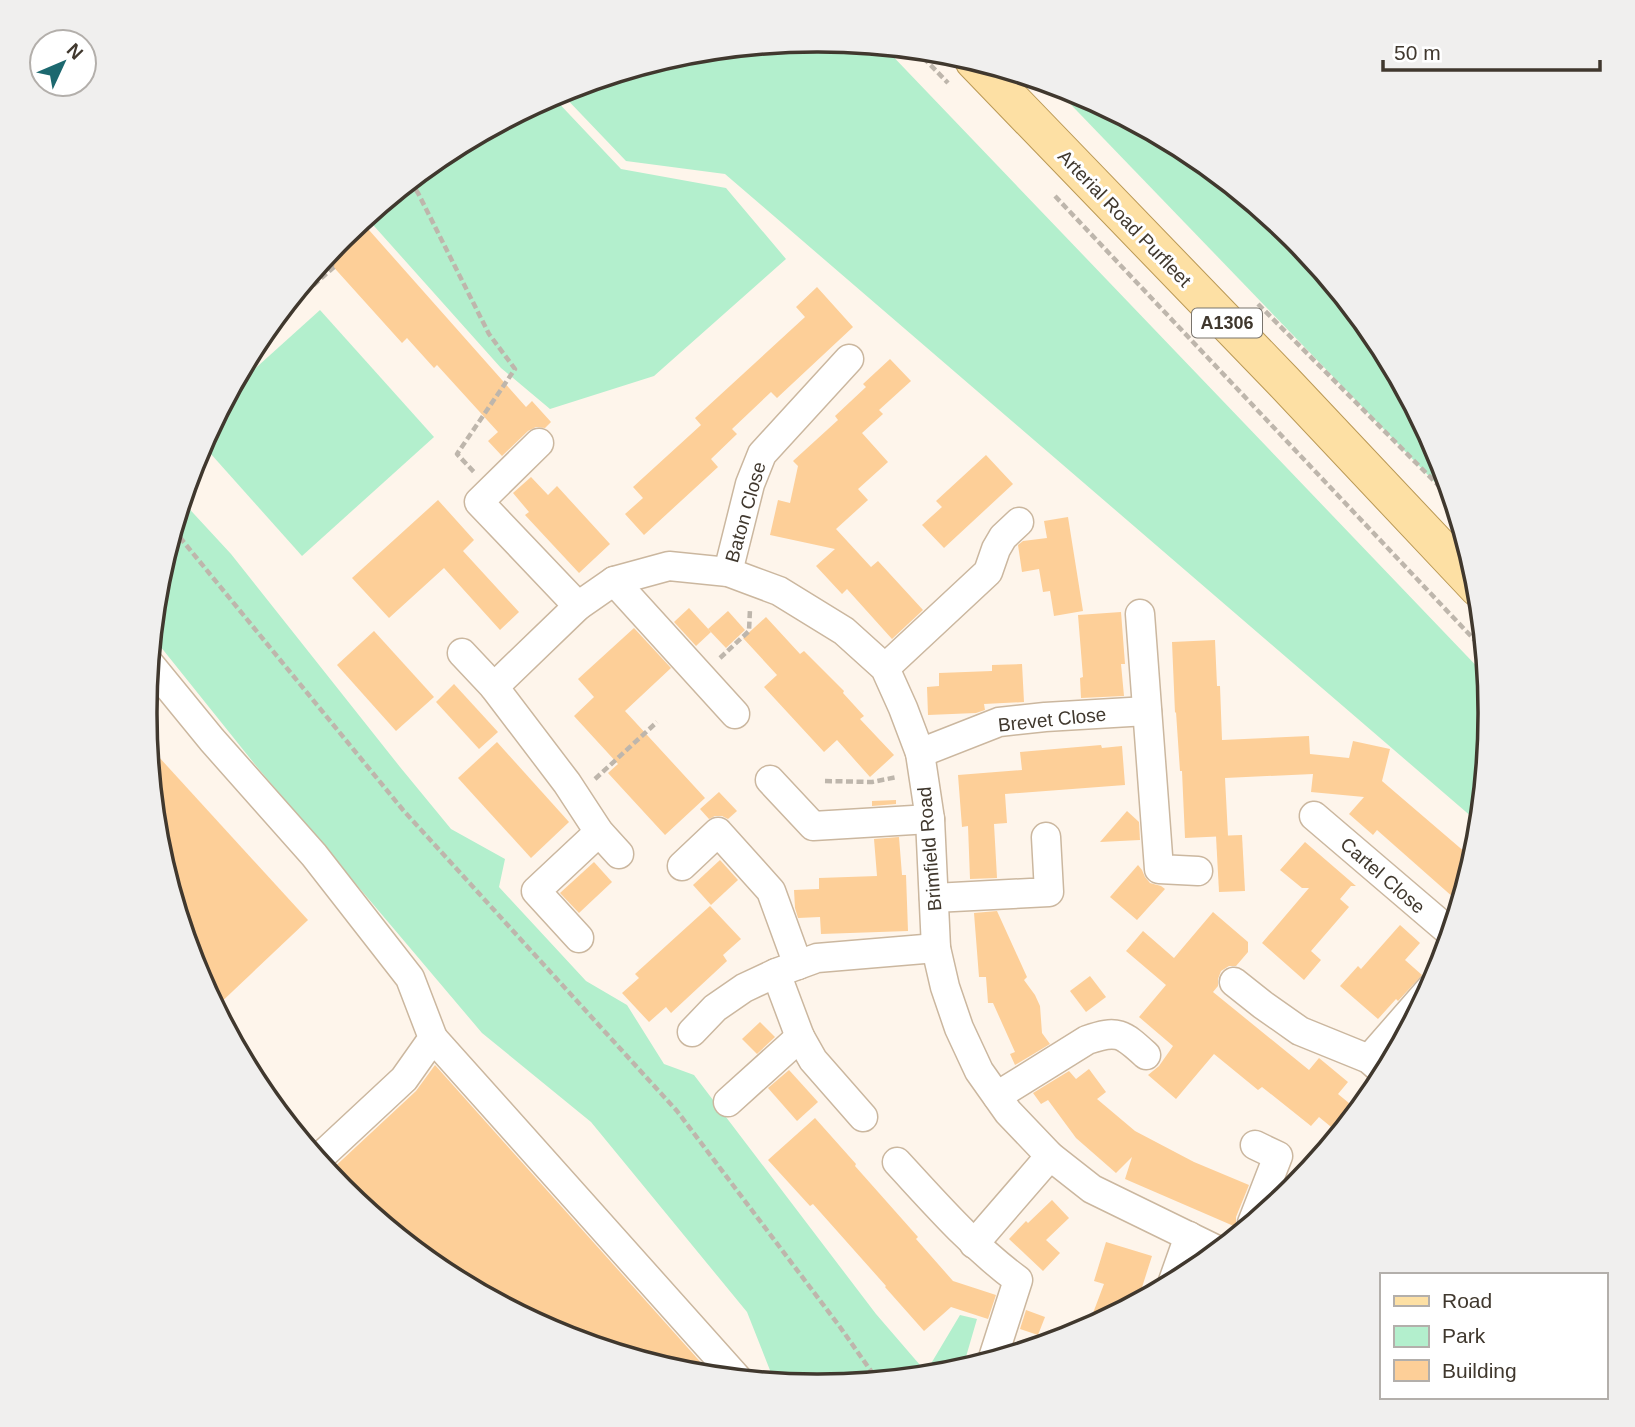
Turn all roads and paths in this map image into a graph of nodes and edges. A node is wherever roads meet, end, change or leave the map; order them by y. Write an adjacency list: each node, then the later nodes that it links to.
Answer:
1 (944, 65): 2 (path)
2 (964, 75): 12 (main road, Arterial Road Purfleet / A1306)
3 (1048, 188): 17 (path)
4 (415, 189): 9 (path)
5 (331, 266): 6 (path)
6 (319, 280)
7 (849, 359): 13 (street, Baton Close)
8 (539, 443): 9 (street)
9 (490, 491): 15 (street)
10 (1019, 522): 20 (street)
11 (180, 538): 62 (path)
12 (1463, 572)
13 (740, 576): 14 (street, Brimfield Road); 19 (path); 20 (street, Brimfield Road)
14 (614, 581): 15 (street, Brimfield Road); 24 (street)
15 (578, 606): 22 (street, Brimfield Road)
16 (1140, 614): 23 (street)
17 (1474, 638)
18 (462, 653): 22 (street)
19 (716, 662)
20 (884, 668): 26 (street, Brimfield Road)
21 (158, 674): 45 (street)
22 (494, 687): 29 (street)
23 (1147, 711): 26 (street, Brevet Close); 36 (street)
24 (735, 714)
25 (657, 722): 29 (path)
26 (921, 762): 28 (path); 31 (street, Brimfield Road)
27 (770, 780): 31 (street)
28 (825, 780)
29 (576, 797): 32 (street)
30 (1314, 816): 38 (street, Cartel Close)
31 (930, 819): 37 (street, Brimfield Road)
32 (599, 832): 34 (street); 39 (street)
33 (1046, 837): 37 (street)
34 (619, 854)
35 (682, 866): 41 (street)
36 (1198, 871)
37 (934, 898): 40 (street, Brimfield Road)
38 (1443, 926)
39 (579, 938)
40 (936, 948): 41 (street); 48 (street, Brimfield Road)
41 (787, 969): 43 (street); 44 (street)
42 (1234, 982): 47 (street)
43 (692, 1032)
44 (800, 1037): 49 (street); 50 (street)
45 (433, 1038): 52 (street); 61 (street)
46 (1146, 1055): 48 (street)
47 (1377, 1066)
48 (997, 1096): 53 (street, Brimfield Road)
49 (728, 1102)
50 (863, 1117)
51 (1255, 1145): 55 (street)
52 (325, 1153)
53 (1050, 1156): 56 (street, Brimfield Road); 57 (street)
54 (897, 1162): 57 (street)
55 (1259, 1204)
56 (1189, 1236): 58 (street, Brimfield Road); 59 (street)
57 (974, 1244): 60 (street)
58 (1209, 1246)
59 (1178, 1267)
60 (996, 1350)
61 (729, 1369)
62 (872, 1372)

